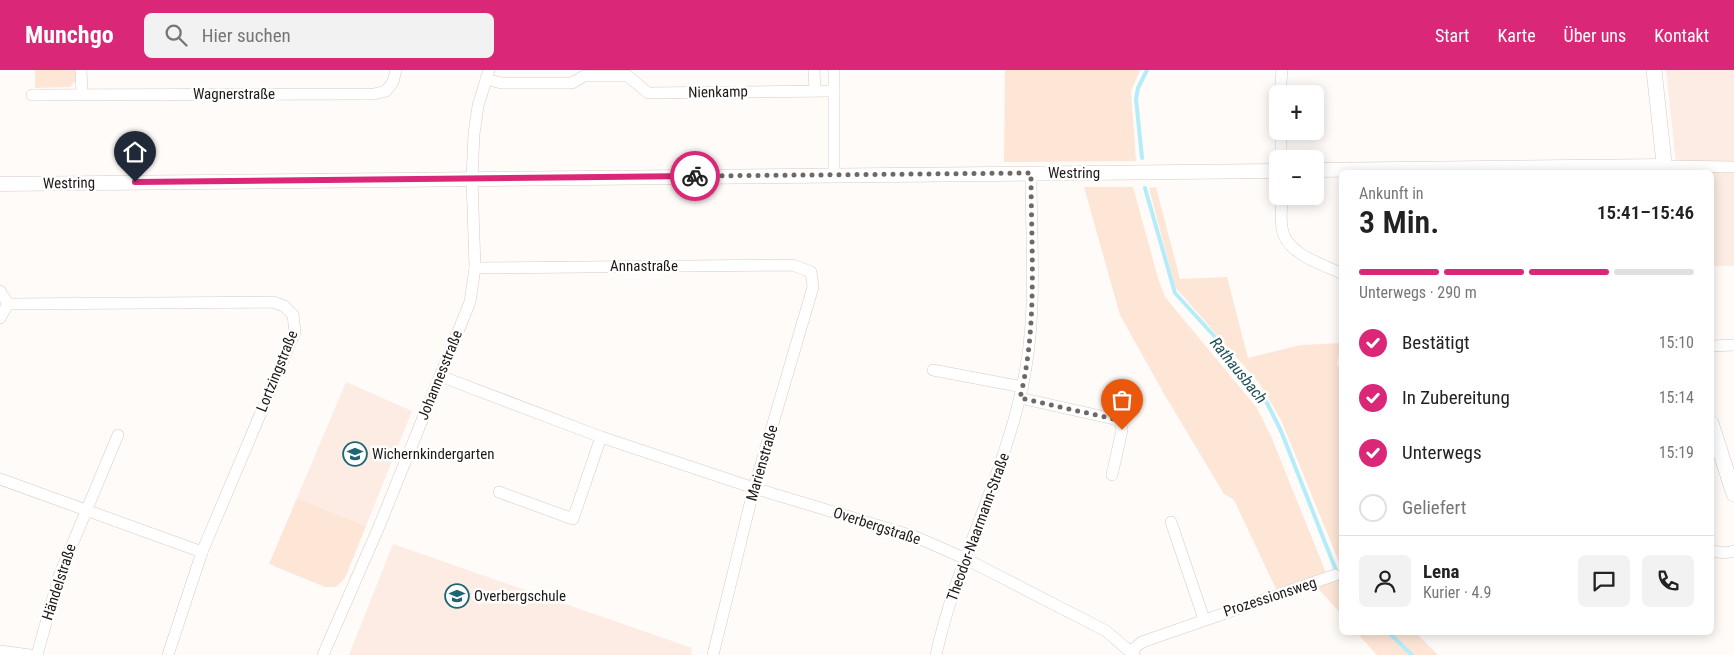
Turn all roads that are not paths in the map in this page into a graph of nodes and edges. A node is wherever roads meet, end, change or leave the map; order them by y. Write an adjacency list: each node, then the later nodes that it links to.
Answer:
1 (81, 70): 12 (street)
2 (396, 70): 12 (street, Wagnerstraße)
3 (814, 70): 10 (street)
4 (834, 70): 11 (street)
5 (1282, 70): 9 (street)
6 (1654, 70): 15 (main road)
7 (487, 74): 8 (street, Johannesstraße); 20 (street, Johannesstraße)
8 (628, 76): 10 (street, Nienkamp)
9 (1281, 85)
10 (814, 91): 11 (street, Nienkamp)
11 (834, 91): 19 (street)
12 (82, 94): 13 (street, Wagnerstraße)
13 (32, 95)
14 (1734, 167): 15 (street)
15 (1665, 169): 17 (street)
16 (1269, 170): 18 (street, Westring)
17 (1324, 170)
18 (1031, 173): 19 (street, Westring); 33 (street, Theodor-Naarmann-Straße)
19 (834, 174): 20 (street, Westring)
20 (472, 178): 21 (street, Westring); 23 (street, Johannesstraße)
21 (0, 184)
22 (1282, 205): 25 (street)
23 (475, 268): 24 (street, Annastraße); 32 (street, Johannesstraße)
24 (811, 272): 39 (street, Marienstraße)
25 (1339, 272)
26 (0, 290): 27 (street)
27 (8, 304): 28 (street); 46 (street, Lortzingstraße)
28 (0, 318)
29 (1734, 345): 30 (street)
30 (1714, 346)
31 (933, 370): 33 (street)
32 (440, 376): 35 (street, Overbergstraße); 55 (street, Johannesstraße)
33 (1021, 393): 37 (street); 47 (street, Theodor-Naarmann-Straße)
34 (118, 435): 42 (street)
35 (601, 437): 39 (street, Overbergstraße); 40 (street)
36 (1714, 443): 41 (main road)
37 (1112, 475)
38 (0, 479): 42 (street)
39 (754, 488): 47 (street, Overbergstraße); 56 (street, Marienstraße)
40 (499, 492)
41 (1734, 494)
42 (85, 511): 46 (street); 53 (street, Händelstraße)
43 (1171, 522): 49 (street, Prozessionsweg)
44 (1714, 551): 45 (street)
45 (1734, 551)
46 (202, 552): 54 (street)
47 (966, 559): 51 (street, Overbergstraße); 57 (street, Theodor-Naarmann-Straße)
48 (1336, 575): 49 (street, Prozessionsweg)
49 (1204, 619): 51 (street, Prozessionsweg)
50 (0, 650): 52 (street)
51 (1132, 653)
52 (30, 655)
53 (37, 655)
54 (168, 655)
55 (324, 655)
56 (712, 655)
57 (936, 655)

